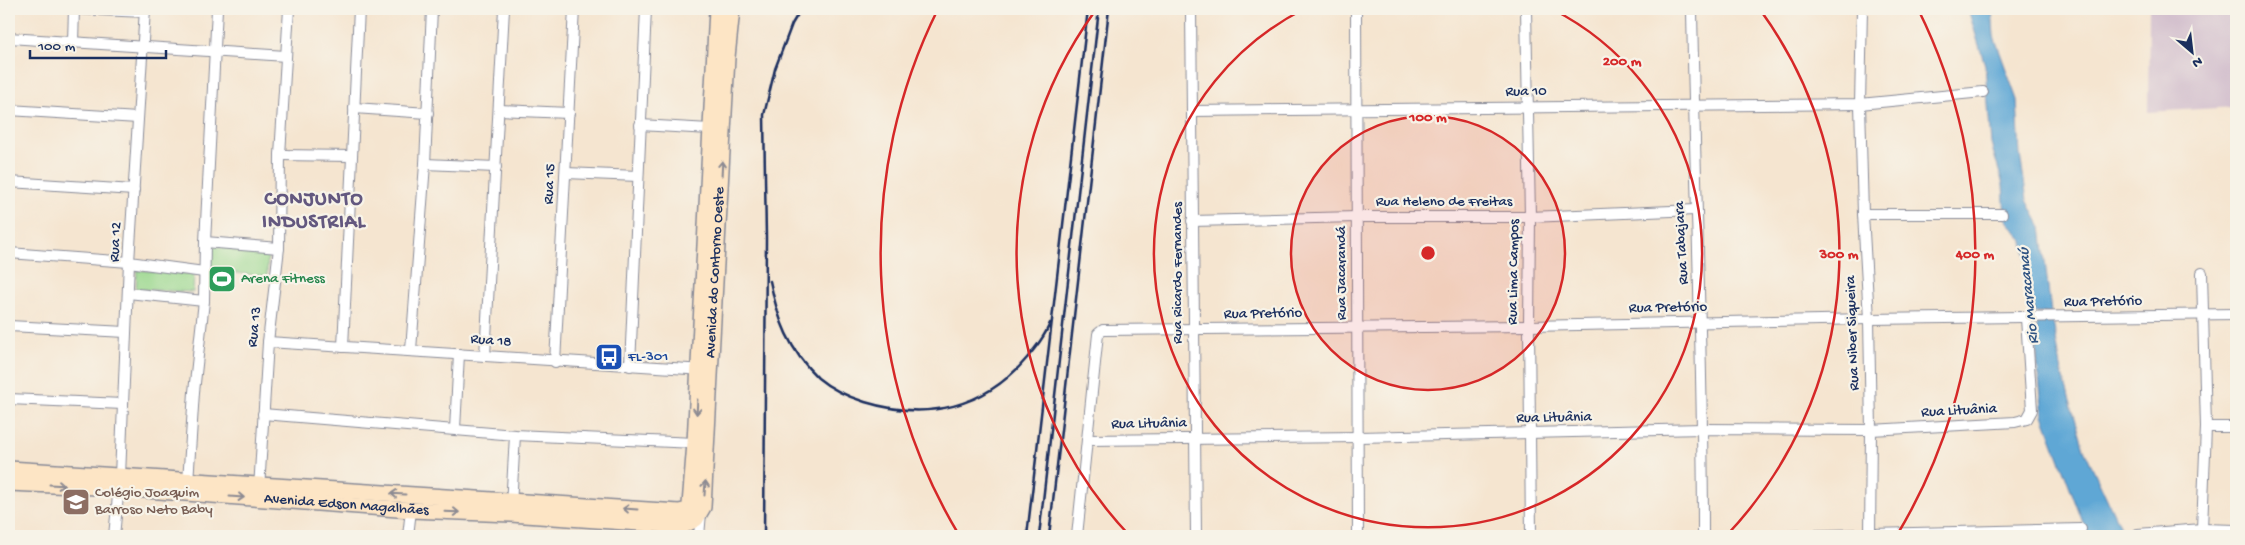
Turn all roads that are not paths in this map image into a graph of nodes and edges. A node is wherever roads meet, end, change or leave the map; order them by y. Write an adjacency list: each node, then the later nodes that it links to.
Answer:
1 (75, 9): 16 (street); 18 (street)
2 (218, 9): 20 (street)
3 (289, 9): 21 (street, Rua 13)
4 (359, 9): 28 (street)
5 (432, 9): 33 (street)
6 (504, 9): 30 (street)
7 (574, 9): 34 (street, Rua 15)
8 (646, 9): 36 (street)
9 (717, 9): 22 (street, Avenida do Contorno Oeste)
10 (732, 9): 22 (street, Avenida do Contorno Oeste)
11 (1191, 9): 32 (street, Rua Ricardo Fernandes)
12 (1356, 9): 31 (street, Rua Jacarandá)
13 (1526, 9): 27 (street, Rua Lima Campos)
14 (1692, 9): 26 (street, Rua Tabajara)
15 (1862, 9): 25 (street, Rua Niber Siqueira)
16 (145, 10): 19 (street, Rua 12)
17 (9, 38): 18 (street)
18 (73, 42): 19 (street)
19 (143, 46): 20 (street); 35 (street, Rua 12)
20 (215, 50): 21 (street); 53 (street)
21 (286, 56): 38 (street, Rua 13)
22 (721, 57): 23 (street, Avenida do Contorno Oeste)
23 (720, 82): 37 (street, Avenida do Contorno Oeste); 52 (street, Avenida do Contorno Oeste, one-way to 23)
24 (1983, 92): 25 (street, Rua 10)
25 (1860, 104): 26 (street, Rua 10); 47 (street, Rua Niber Siqueira)
26 (1694, 105): 27 (street, Rua 10); 46 (street, Rua Tabajara)
27 (1527, 107): 31 (street, Rua 10); 50 (street, Rua Lima Campos)
28 (354, 108): 33 (street); 39 (street)
29 (9, 110): 35 (street)
30 (498, 110): 34 (street); 41 (street)
31 (1357, 110): 32 (street, Rua 10); 49 (street, Rua Jacarandá)
32 (1193, 111): 51 (street, Rua Ricardo Fernandes)
33 (428, 113): 40 (street)
34 (569, 113): 42 (street, Rua 15)
35 (138, 118): 45 (street, Rua 12)
36 (640, 124): 37 (street); 43 (street)
37 (710, 129): 52 (street, Avenida do Contorno Oeste)
38 (280, 155): 39 (street); 54 (street, Rua 13)
39 (351, 156): 72 (street)
40 (425, 164): 41 (street); 73 (street)
41 (496, 167): 75 (street)
42 (566, 173): 43 (street); 76 (street, Rua 15)
43 (638, 176): 77 (street)
44 (9, 182): 45 (street)
45 (134, 190): 56 (street, Rua 12)
46 (1695, 210): 50 (street, Rua Heleno de Freitas); 65 (street, Rua Tabajara)
47 (1862, 214): 48 (street); 64 (street, Rua Niber Siqueira)
48 (2002, 214)
49 (1357, 217): 50 (street, Rua Heleno de Freitas); 51 (street, Rua Heleno de Freitas); 67 (street, Rua Jacarandá)
50 (1530, 217): 68 (street, Rua Lima Campos)
51 (1192, 220): 69 (street, Rua Ricardo Fernandes)
52 (712, 231): 78 (street, Avenida do Contorno Oeste)
53 (205, 242): 54 (street); 57 (street)
54 (279, 248): 71 (street, Rua 13)
55 (9, 253): 56 (street)
56 (129, 262): 57 (street); 59 (street, Rua 12)
57 (204, 272): 60 (street)
58 (2202, 273): 62 (street)
59 (128, 293): 60 (street); 70 (street, Rua 12)
60 (204, 301): 96 (street)
61 (2236, 314): 62 (street, Rua Pretório)
62 (2203, 315): 63 (street, Rua Pretório); 82 (street)
63 (2026, 318): 64 (street, Rua Pretório); 86 (street, Rua Lituânia)
64 (1868, 319): 65 (street, Rua Pretório); 86 (street, Rua Niber Siqueira)
65 (1701, 323): 68 (street, Rua Pretório); 85 (street, Rua Tabajara)
66 (9, 326): 70 (street)
67 (1358, 326): 68 (street, Rua Pretório); 69 (street, Rua Pretório); 89 (street, Rua Jacarandá)
68 (1529, 326): 87 (street, Rua Lima Campos)
69 (1193, 330): 90 (street, Rua Ricardo Fernandes); 91 (street, Rua Pretório)
70 (126, 332): 80 (street, Rua 12)
71 (268, 342): 72 (street, Rua 18); 81 (street, Rua 13)
72 (343, 346): 73 (street, Rua 18)
73 (411, 350): 74 (street, Rua 18)
74 (459, 354): 75 (street, Rua 18); 84 (street)
75 (485, 356): 76 (street, Rua 18)
76 (555, 362): 77 (street, Rua 18)
77 (630, 366): 78 (street, Rua 18)
78 (705, 370): 92 (street, Avenida do Contorno Oeste, one-way to 92); 100 (street, Avenida do Contorno Oeste, one-way to 78)
79 (9, 399): 80 (street)
80 (123, 404): 94 (street, Rua 12)
81 (263, 414): 84 (street); 97 (street, Rua 13)
82 (2206, 427): 83 (street); 103 (street)
83 (2236, 427)
84 (454, 428): 88 (street)
85 (1703, 429): 86 (street, Rua Lituânia); 87 (street, Rua Lituânia); 113 (street, Rua Tabajara)
86 (1871, 430): 115 (street, Rua Niber Siqueira)
87 (1530, 434): 89 (street, Rua Lituânia); 112 (street, Rua Lima Campos)
88 (515, 435): 92 (street); 98 (street)
89 (1359, 437): 90 (street, Rua Lituânia); 111 (street, Rua Jacarandá)
90 (1196, 438): 91 (street, Rua Lituânia); 110 (street, Rua Ricardo Fernandes)
91 (1087, 440): 109 (street)
92 (695, 443): 101 (street, Avenida do Contorno Oeste)
93 (9, 469): 94 (street, Avenida Edson Magalhães)
94 (119, 482): 95 (street, Avenida Edson Magalhães, one-way to 94); 96 (street, Avenida Edson Magalhães); 106 (street, Rua 12)
95 (9, 483)
96 (182, 485): 97 (street, Avenida Edson Magalhães)
97 (258, 492): 98 (street, Avenida Edson Magalhães, one-way to 97); 99 (street, Avenida Edson Magalhães)
98 (512, 507): 99 (street, Avenida Edson Magalhães, one-way to 98); 101 (street, Avenida Edson Magalhães)
99 (411, 510): 107 (street)
100 (701, 513): 101 (street); 108 (street)
101 (681, 525)
102 (2081, 529): 115 (street)
103 (2202, 530): 104 (street); 105 (street)
104 (2236, 530)
105 (2138, 534)
106 (114, 536)
107 (408, 536)
108 (699, 536)
109 (1077, 536)
110 (1196, 536)
111 (1358, 536)
112 (1531, 536)
113 (1703, 536)
114 (1787, 536): 115 (street)
115 (1870, 536)

